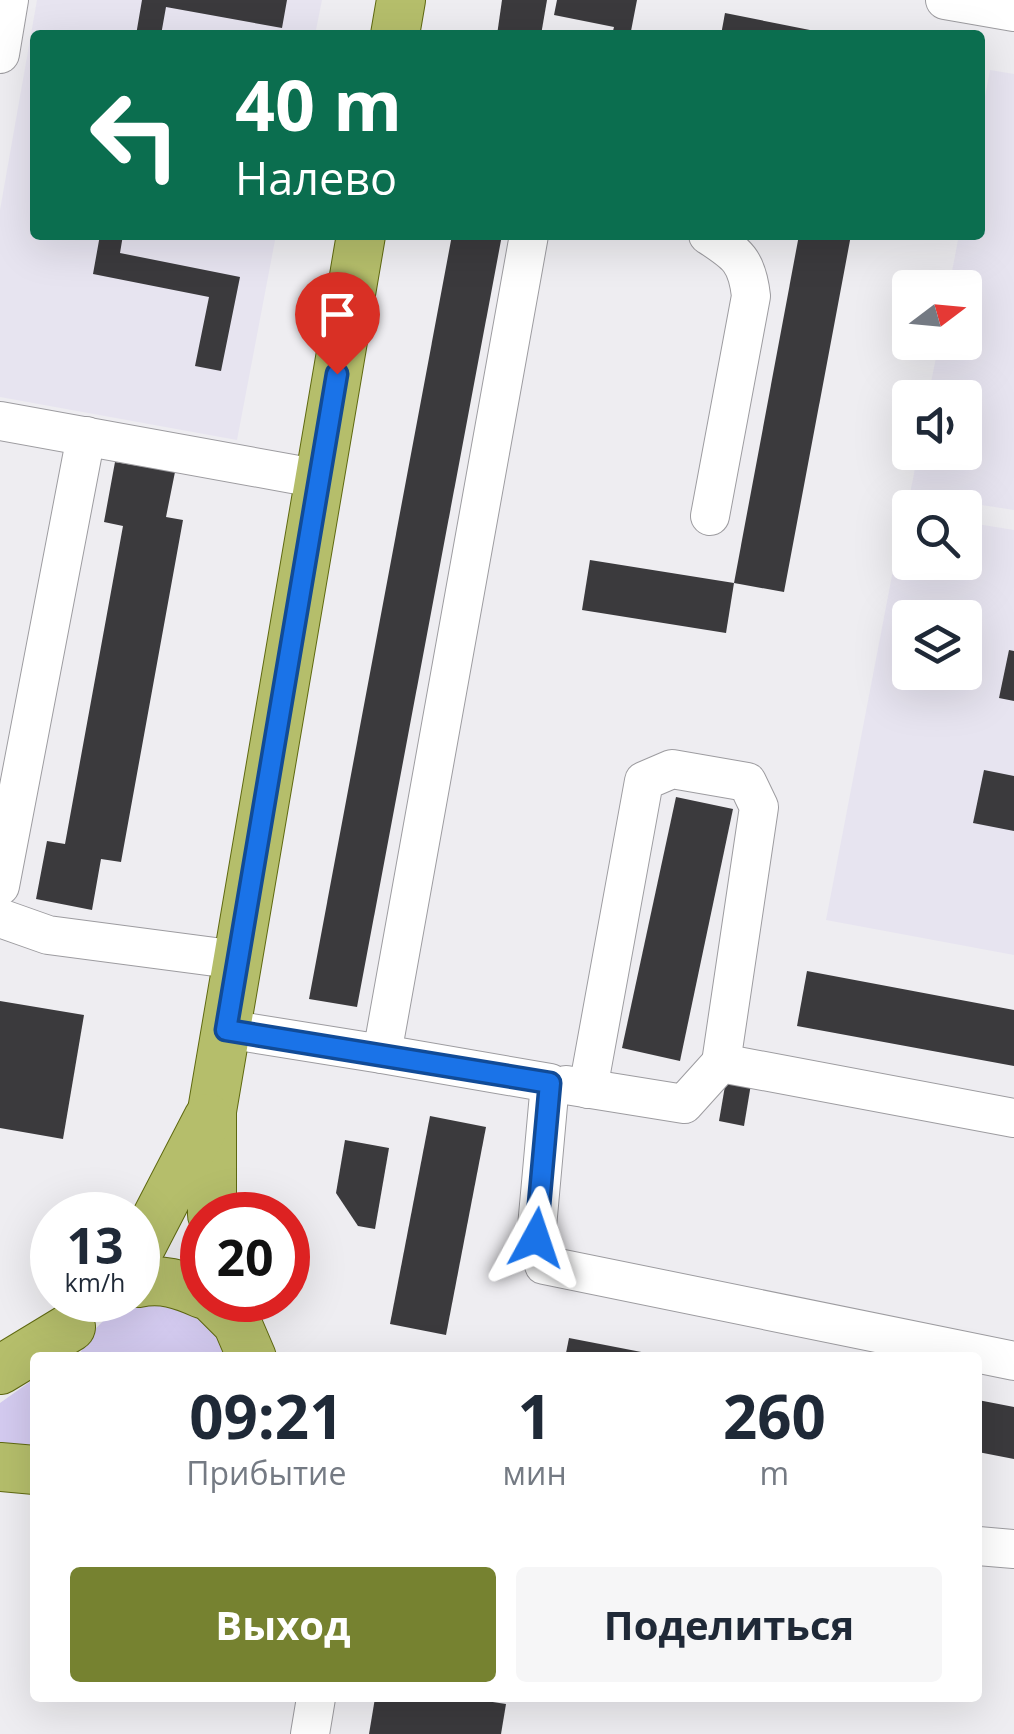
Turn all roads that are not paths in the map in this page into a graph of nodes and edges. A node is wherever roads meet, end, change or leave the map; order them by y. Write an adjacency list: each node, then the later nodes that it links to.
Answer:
1 (9, 0): 6 (street)
2 (401, 0): 5 (main road)
3 (945, 0): 4 (street)
4 (1014, 12)
5 (396, 30)
6 (0, 54)
7 (360, 240): 12 (main road)
8 (528, 240): 18 (street)
9 (715, 240): 13 (street)
10 (0, 422): 11 (street)
11 (86, 436): 12 (street); 14 (street)
12 (320, 479): 16 (main road)
13 (710, 516)
14 (0, 886)
15 (0, 918): 16 (street)
16 (238, 960): 17 (main road)
17 (226, 1030): 18 (street); 22 (main road)
18 (382, 1054): 20 (street)
19 (721, 1063): 21 (street); 21 (street); 23 (street)
20 (550, 1083): 21 (street); 30 (street)
21 (588, 1089)
22 (212, 1111): 24 (main road); 25 (main road)
23 (1014, 1118)
24 (212, 1192)
25 (160, 1211)
26 (231, 1322): 29 (street)
27 (76, 1328): 28 (main road)
28 (33, 1352)
29 (268, 1352)
30 (969, 1352)
31 (30, 1353): 34 (main road)
32 (982, 1355): 33 (street)
33 (1014, 1361)
34 (0, 1370)
35 (0, 1467): 36 (main road)
36 (30, 1470)
37 (982, 1546): 38 (street)
38 (1014, 1549)
39 (315, 1702): 40 (street)
40 (310, 1734)

